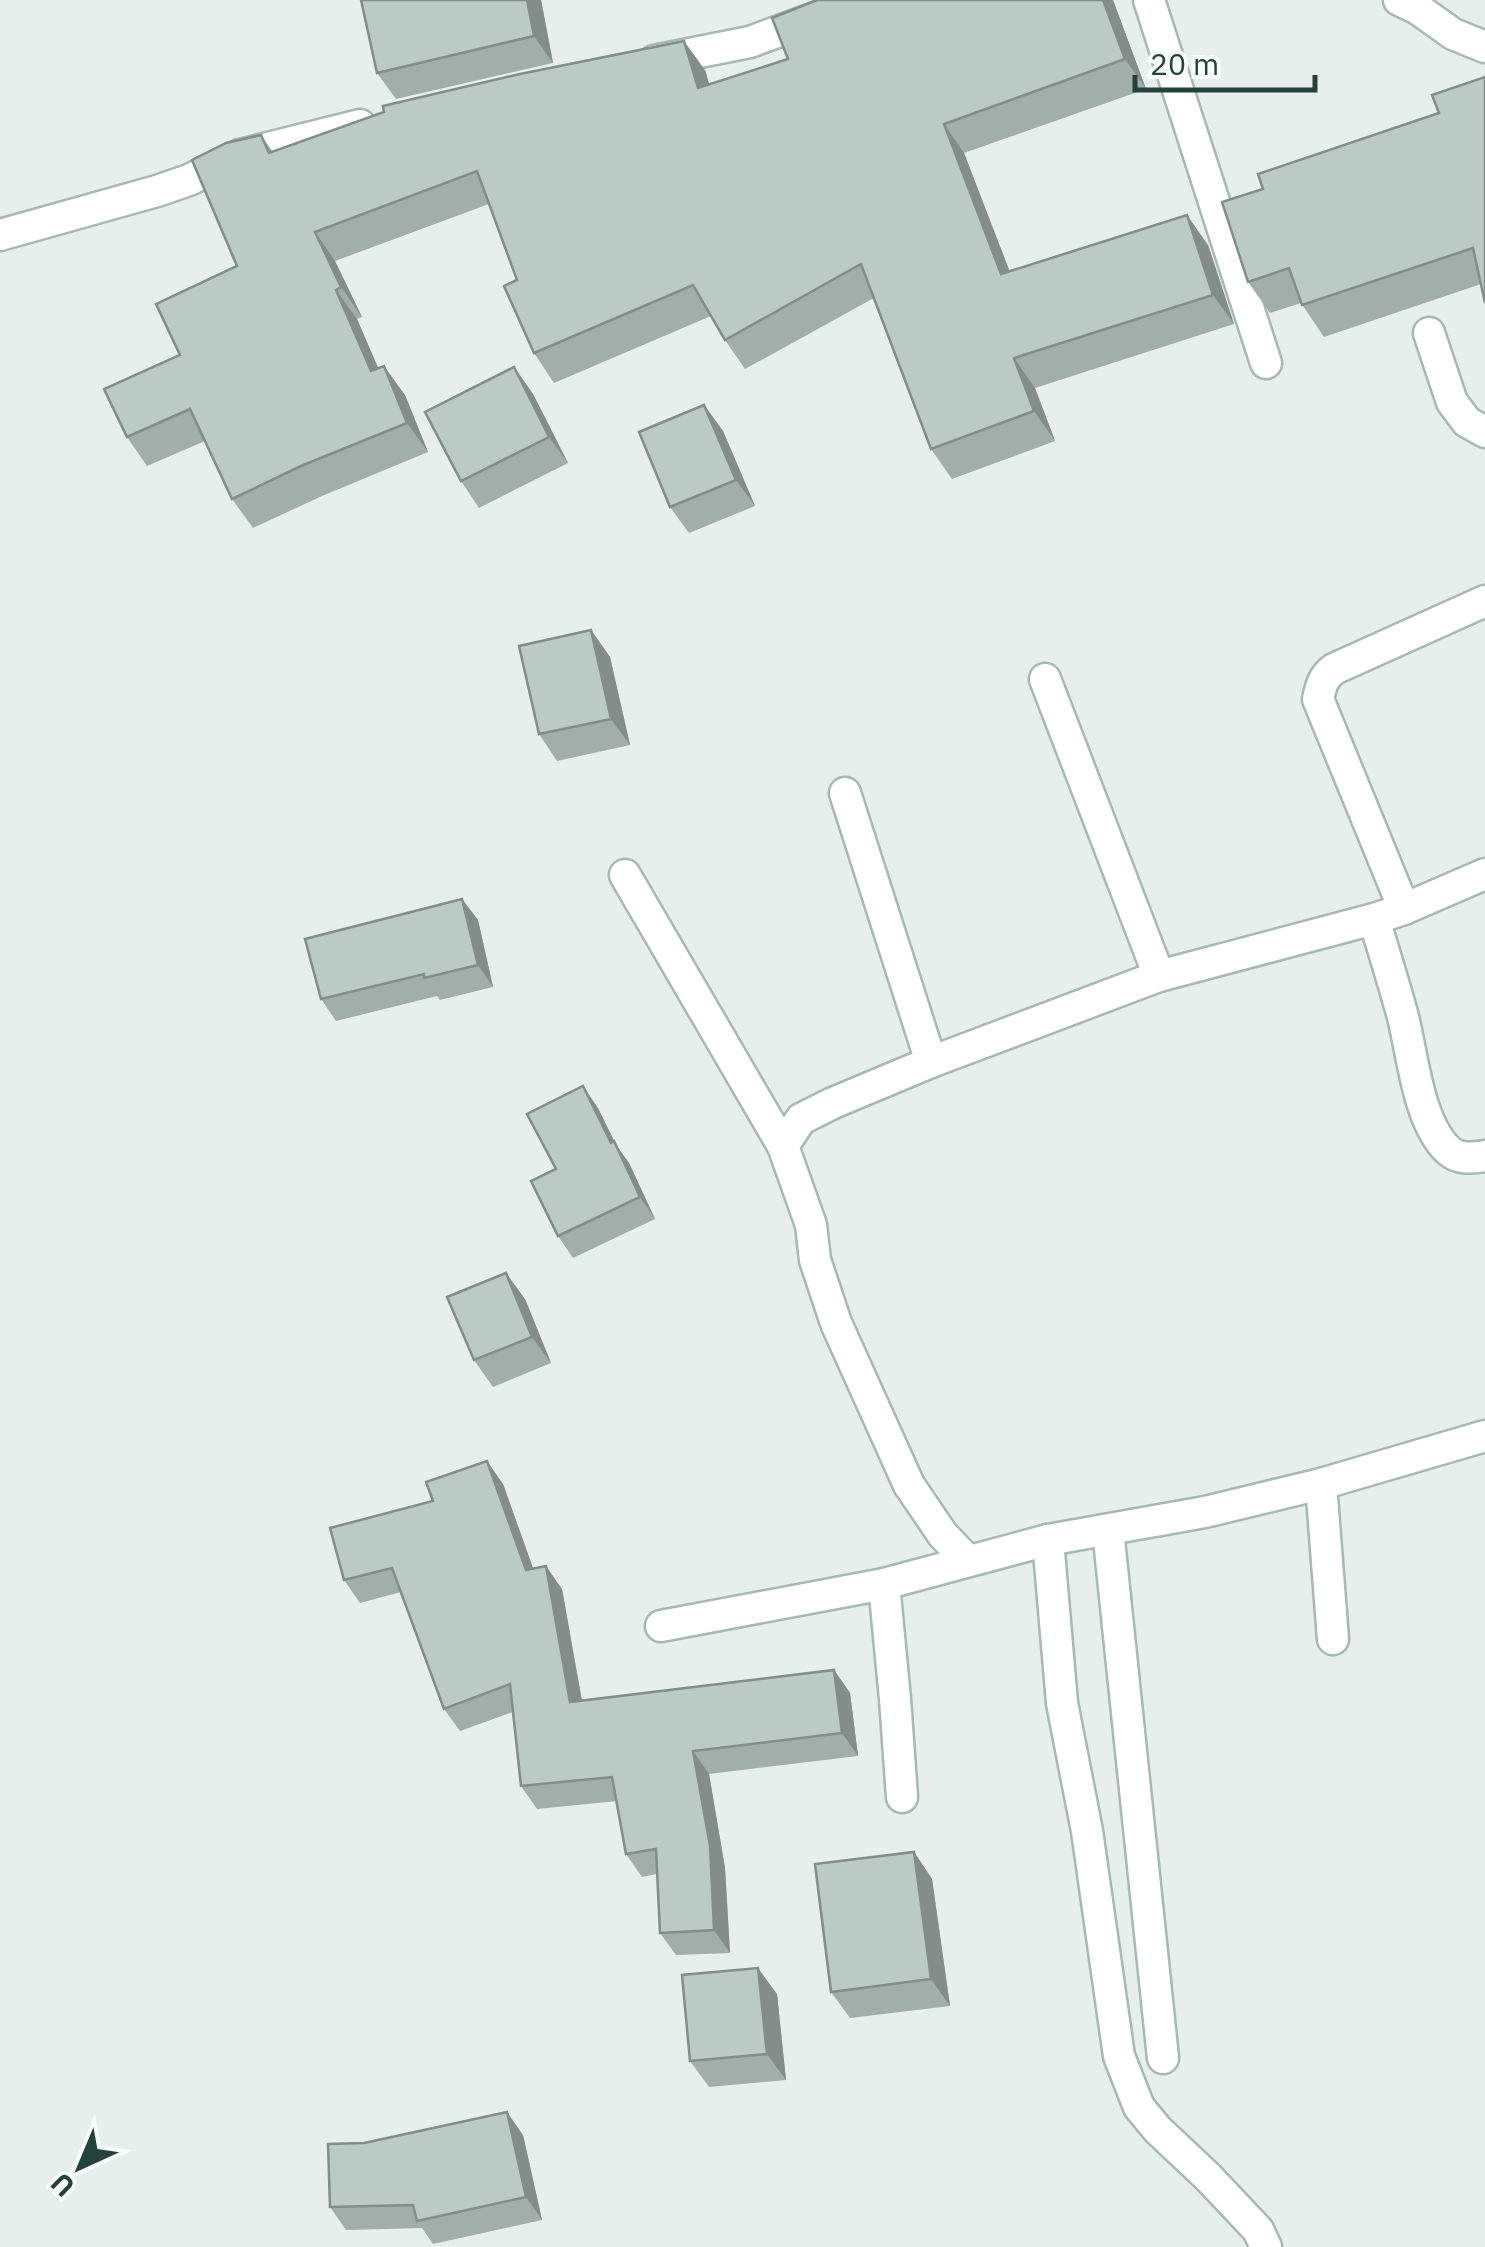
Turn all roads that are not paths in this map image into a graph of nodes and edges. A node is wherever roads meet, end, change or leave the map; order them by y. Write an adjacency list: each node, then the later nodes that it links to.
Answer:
1 (863, 0): 5 (street)
2 (1149, 0): 9 (street)
3 (1399, 0): 4 (street)
4 (1485, 48)
5 (634, 65)
6 (392, 118): 7 (street)
7 (0, 235)
8 (1430, 332): 10 (street)
9 (1266, 364)
10 (1485, 432)
11 (1485, 601): 16 (street)
12 (1045, 679): 18 (street)
13 (844, 793): 19 (street)
14 (1485, 874): 16 (street)
15 (624, 875): 20 (street)
16 (1404, 909): 17 (street)
17 (1374, 919): 18 (street); 21 (street)
18 (1159, 976): 19 (street)
19 (930, 1062): 20 (street)
20 (783, 1146): 26 (street)
21 (1485, 1156)
22 (1485, 1436): 23 (street)
23 (1320, 1484): 24 (street); 29 (street)
24 (1108, 1530): 25 (street); 31 (street)
25 (1048, 1540): 26 (street); 32 (street)
26 (967, 1560): 27 (street)
27 (884, 1584): 28 (street); 30 (street)
28 (662, 1626)
29 (1333, 1639)
30 (902, 1797)
31 (1163, 2058)
32 (1266, 2247)

